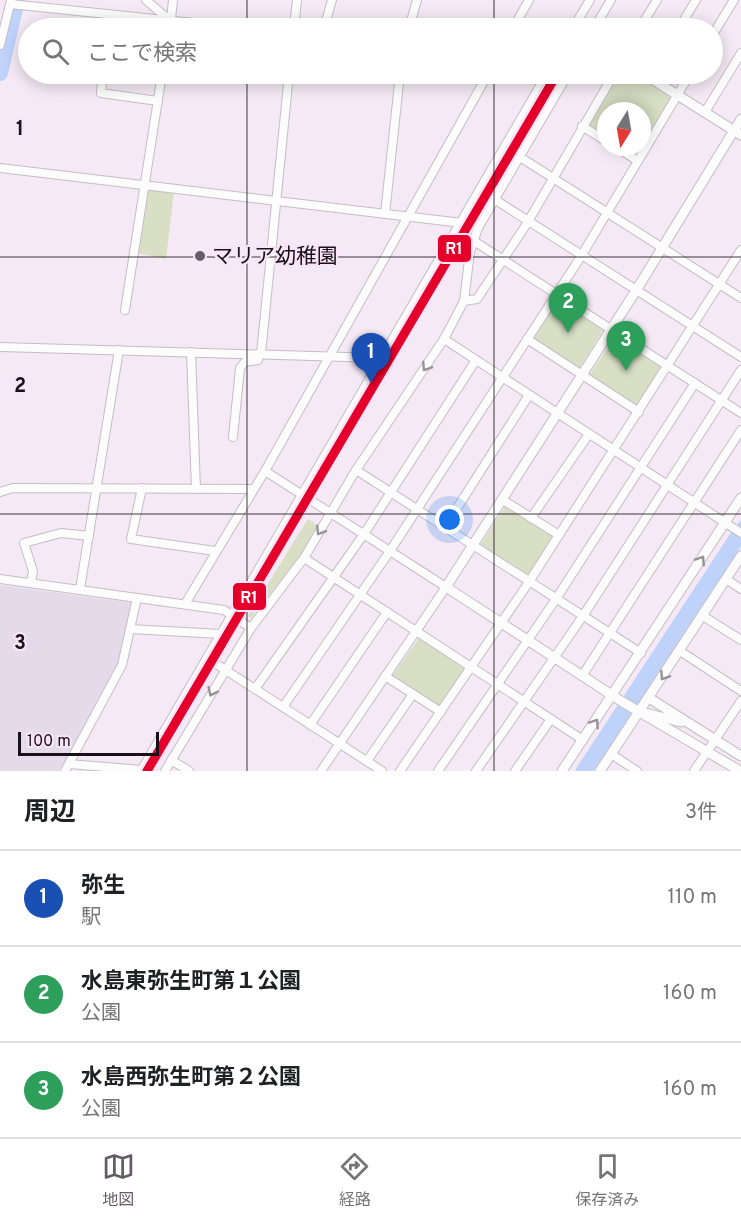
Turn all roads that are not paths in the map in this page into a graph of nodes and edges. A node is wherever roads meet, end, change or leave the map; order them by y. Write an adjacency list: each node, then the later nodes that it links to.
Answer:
1 (146, 0): 14 (street)
2 (173, 0): 15 (street)
3 (297, 0): 16 (street)
4 (332, 0): 17 (street)
5 (417, 0): 18 (street)
6 (529, 0): 19 (street)
7 (590, 0): 20 (street)
8 (611, 0): 21 (street)
9 (657, 0): 22 (street)
10 (696, 0): 23 (street)
11 (734, 0): 24 (street)
12 (16, 3): 13 (street); 25 (street)
13 (126, 18)
14 (164, 18)
15 (171, 18)
16 (295, 18)
17 (327, 18)
18 (412, 18)
19 (519, 18)
20 (579, 18)
21 (600, 18)
22 (646, 18)
23 (685, 18)
24 (723, 18)
25 (0, 45)
26 (741, 53): 27 (street)
27 (723, 82)
28 (102, 84): 40 (street)
29 (160, 84): 40 (street)
30 (288, 84): 54 (street)
31 (399, 84): 56 (street)
32 (482, 84): 57 (street)
33 (541, 84): 52 (street)
34 (562, 84): 47 (street)
35 (608, 84): 43 (street)
36 (662, 84): 39 (street)
37 (684, 84): 39 (street)
38 (722, 84): 41 (street)
39 (677, 94): 41 (street); 48 (street)
40 (158, 100): 51 (street)
41 (705, 112): 44 (street)
42 (741, 119): 44 (street)
43 (582, 126): 45 (street); 50 (street)
44 (737, 133): 61 (street)
45 (597, 135)
46 (630, 156): 48 (street)
47 (520, 157): 50 (street); 53 (street)
48 (638, 161): 55 (street)
49 (0, 168): 51 (street)
50 (552, 178): 55 (street); 58 (street)
51 (146, 185): 54 (street); 70 (street)
52 (480, 190): 53 (street); 59 (street)
53 (495, 199): 58 (street); 60 (street)
54 (277, 201): 56 (street); 78 (street)
55 (606, 212): 61 (street); 63 (street)
56 (385, 214): 57 (street)
57 (408, 218): 59 (street); 79 (street)
58 (528, 219): 63 (street); 64 (street)
59 (462, 223): 81 (street)
60 (474, 241): 64 (street); 69 (street)
61 (662, 248): 65 (street); 66 (street)
62 (741, 250): 65 (street)
63 (582, 253): 66 (street); 67 (street)
64 (503, 259): 67 (street); 69 (street)
65 (720, 285): 68 (street); 71 (street)
66 (637, 289): 71 (street); 72 (street)
67 (556, 294): 72 (street); 74 (street)
68 (741, 298)
69 (464, 301): 73 (street)
70 (125, 310)
71 (694, 326): 80 (street); 83 (street)
72 (611, 329): 83 (street); 85 (street)
73 (444, 339): 82 (street); 98 (street, one-way to 98)
74 (527, 339): 85 (street); 86 (street)
75 (0, 347): 76 (street)
76 (118, 350): 77 (street); 101 (street)
77 (191, 352): 78 (street); 103 (street)
78 (260, 354): 79 (street); 95 (street)
79 (329, 356): 81 (street); 99 (street)
80 (741, 357)
81 (379, 358): 107 (street)
82 (476, 360): 86 (street); 106 (street)
83 (668, 366): 87 (street); 90 (street)
84 (741, 370): 89 (street)
85 (582, 375): 90 (street); 92 (street)
86 (502, 377): 88 (street); 111 (street)
87 (695, 383): 89 (street); 97 (street)
88 (529, 395): 92 (street); 114 (street)
89 (722, 401): 91 (street); 100 (street)
90 (639, 412): 96 (street)
91 (741, 413)
92 (558, 414): 94 (street); 109 (street)
93 (741, 430): 110 (street)
94 (589, 434): 96 (street); 113 (street)
95 (233, 437)
96 (614, 450): 97 (street); 117 (street)
97 (640, 467): 100 (street); 134 (street)
98 (356, 470): 106 (street); 112 (street)
99 (265, 471): 104 (street); 107 (street)
100 (667, 485): 110 (street); 138 (street)
101 (97, 488): 102 (street); 105 (street); 118 (street)
102 (142, 488): 103 (street); 120 (street)
103 (196, 489): 104 (street)
104 (252, 489): 120 (street)
105 (0, 492)
106 (390, 492): 111 (street); 116 (street)
107 (303, 494): 112 (street); 137 (street)
108 (741, 498): 115 (street)
109 (503, 500): 113 (street); 119 (street)
110 (694, 502): 115 (street); 144 (street)
111 (417, 510): 114 (street); 121 (street)
112 (330, 513): 116 (street); 123 (street, one-way to 123)
113 (531, 518): 117 (street)
114 (445, 527): 119 (street)
115 (733, 528): 149 (street, one-way to 115)
116 (364, 534): 121 (street); 124 (street)
117 (559, 535): 128 (street)
118 (89, 536): 127 (street); 130 (street)
119 (474, 546): 128 (street); 129 (street)
120 (215, 551): 135 (street)
121 (390, 551): 129 (street); 132 (street)
122 (741, 556): 126 (street)
123 (304, 558): 124 (street); 141 (street)
124 (333, 577): 132 (street); 157 (street)
125 (0, 579): 127 (street)
126 (726, 579): 131 (street); 139 (street)
127 (32, 582): 130 (street)
128 (529, 582): 134 (street); 140 (street)
129 (446, 587): 140 (street); 143 (street)
130 (80, 589): 133 (street)
131 (741, 589)
132 (360, 595): 136 (street); 164 (street)
133 (137, 598): 135 (street); 142 (street)
134 (556, 599): 138 (street); 147 (street)
135 (185, 604): 137 (street)
136 (387, 612): 143 (street); 168 (street)
137 (232, 615): 141 (street); 145 (street)
138 (583, 616): 144 (street); 151 (street)
139 (703, 616): 146 (street); 148 (street)
140 (501, 624): 147 (street); 152 (street)
141 (251, 628): 153 (street)
142 (130, 629): 145 (street); 178 (street)
143 (416, 631): 152 (street); 154 (street)
144 (610, 633): 149 (street); 155 (street)
145 (221, 634): 150 (street)
146 (741, 640)
147 (527, 641): 151 (street); 156 (street)
148 (680, 651): 158 (street); 161 (street, one-way to 161)
149 (641, 653): 160 (street)
150 (207, 658): 153 (street); 179 (street)
151 (554, 658): 155 (street); 162 (street)
152 (472, 667): 156 (street); 166 (street)
153 (225, 669): 157 (street); 176 (street, one-way to 176)
154 (385, 676): 159 (street); 172 (street)
155 (582, 676): 160 (street)
156 (497, 684): 162 (street); 185 (street)
157 (255, 689): 164 (street)
158 (741, 692)
159 (414, 694): 166 (street); 177 (street)
160 (617, 698): 165 (street); 170 (street, one-way to 160)
161 (649, 698): 165 (street); 169 (street)
162 (525, 701): 167 (street); 186 (street)
163 (741, 701): 171 (street)
164 (283, 707): 168 (street)
165 (636, 710): 169 (street); 173 (street); 174 (street)
166 (441, 712): 184 (street)
167 (551, 719): 170 (street); 187 (street)
168 (310, 725): 172 (street)
169 (695, 727): 171 (street)
170 (583, 740): 188 (street)
171 (715, 740): 173 (street); 175 (street)
172 (338, 743): 177 (street); 182 (street)
173 (708, 750): 191 (street); 192 (street)
174 (611, 754): 189 (street); 190 (street)
175 (741, 756)
176 (171, 760): 180 (street); 181 (street)
177 (367, 761): 183 (street)
178 (67, 767): 179 (street)
179 (142, 771)
180 (165, 771)
181 (189, 771)
182 (321, 771)
183 (382, 771)
184 (400, 771)
185 (438, 771)
186 (476, 771)
187 (515, 771)
188 (562, 771)
189 (600, 771)
190 (637, 771)
191 (694, 771)
192 (740, 771)

